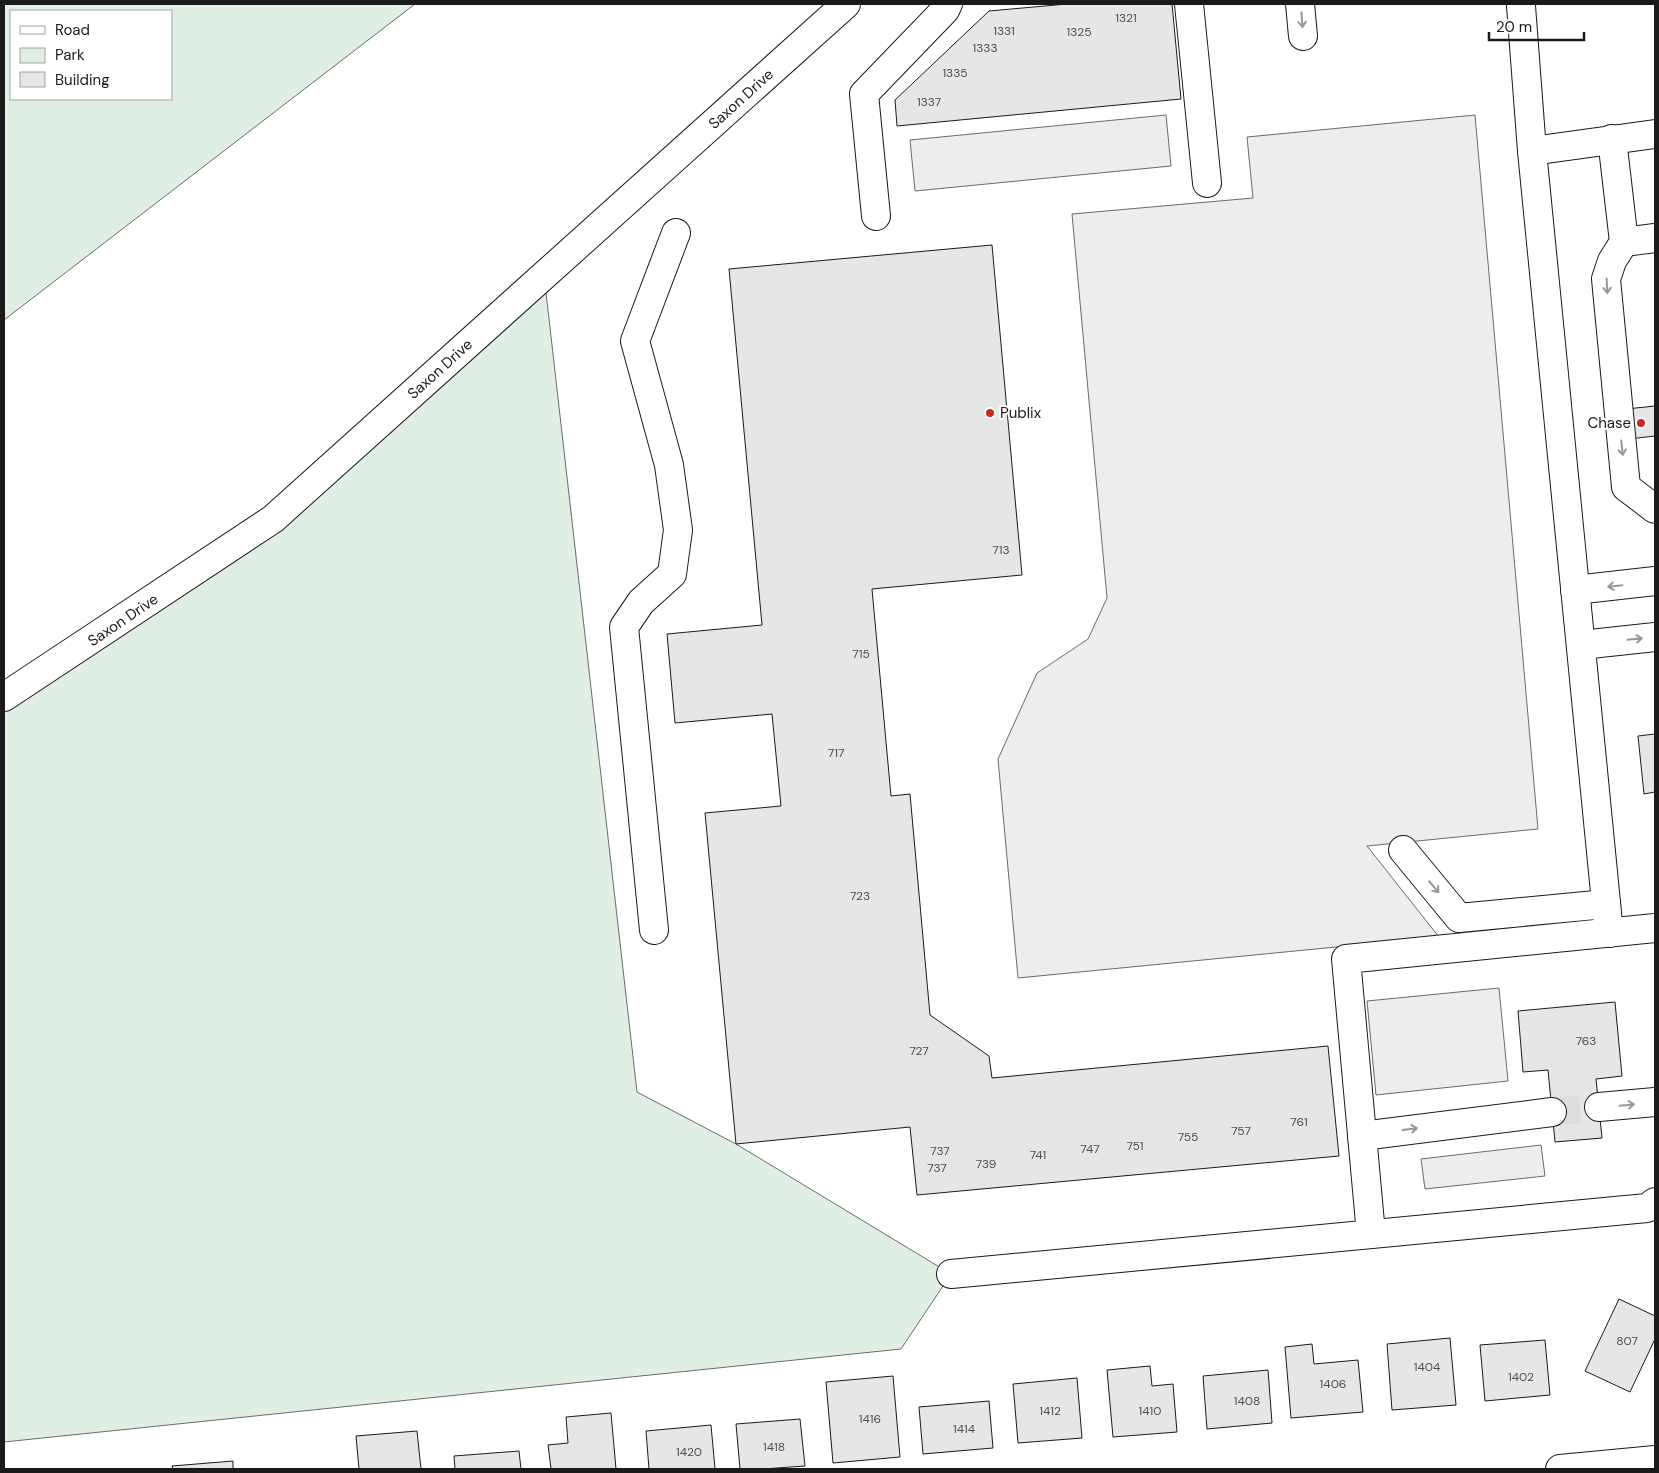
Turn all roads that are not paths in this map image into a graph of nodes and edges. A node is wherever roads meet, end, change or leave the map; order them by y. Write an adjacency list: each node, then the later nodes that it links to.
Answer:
1 (846, 4): 21 (street, Saxon Drive)
2 (948, 4): 11 (street)
3 (1189, 4): 10 (street)
4 (1300, 4): 6 (street, one-way to 6)
5 (1521, 6): 9 (street)
6 (1303, 36)
7 (1655, 134): 8 (street)
8 (1612, 140): 9 (street); 14 (street)
9 (1532, 151): 18 (street)
10 (1207, 183)
11 (876, 216)
12 (676, 233): 25 (street)
13 (1655, 238): 14 (street)
14 (1624, 242): 15 (street, one-way to 15)
15 (1655, 509): 16 (street)
16 (1655, 514)
17 (1655, 581): 18 (street, one-way to 18)
18 (1575, 590): 20 (street)
19 (1655, 637): 20 (street, one-way to 19)
20 (1581, 645): 23 (street)
21 (4, 697)
22 (1403, 850): 23 (street, one-way to 23)
23 (1606, 904): 26 (street)
24 (1655, 928): 26 (street)
25 (654, 930)
26 (1609, 933): 30 (street)
27 (1655, 1102): 28 (street, one-way to 27)
28 (1598, 1107)
29 (1552, 1112): 30 (street, one-way to 29)
30 (1362, 1136): 32 (street)
31 (1655, 1202): 32 (street)
32 (1371, 1234): 33 (street)
33 (951, 1274)
34 (1655, 1460): 35 (street)
35 (1560, 1469)

